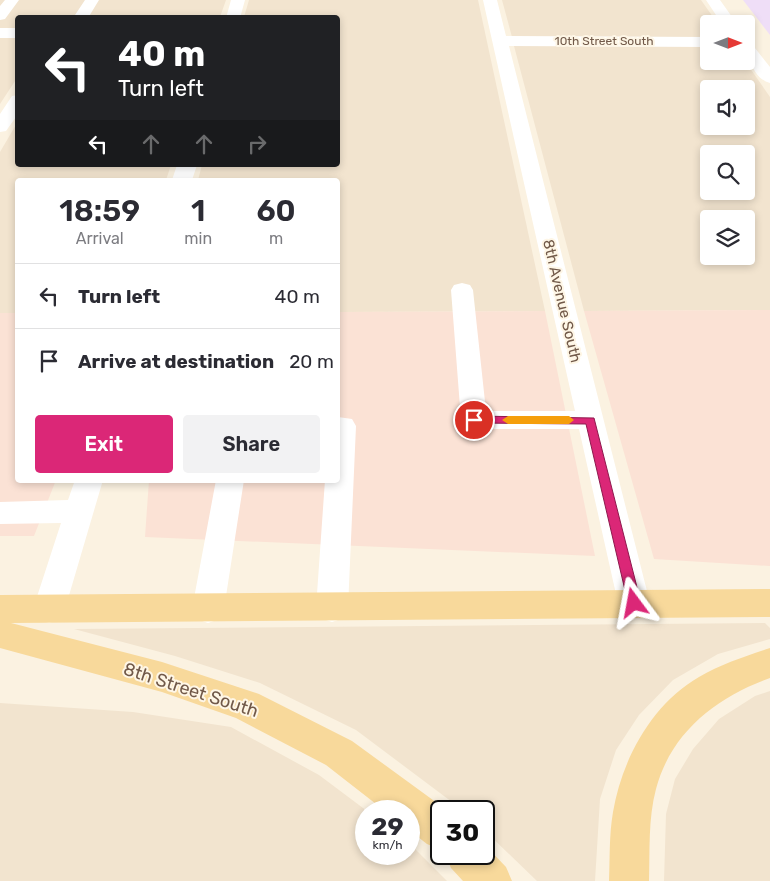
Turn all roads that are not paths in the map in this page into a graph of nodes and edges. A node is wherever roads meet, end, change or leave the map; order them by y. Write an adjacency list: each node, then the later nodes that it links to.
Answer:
1 (12, 0): 9 (street)
2 (92, 0): 6 (street)
3 (238, 0): 7 (street)
4 (490, 0): 12 (street, 8th Avenue South)
5 (713, 0): 8 (street)
6 (82, 15)
7 (234, 15)
8 (724, 15)
9 (0, 16)
10 (0, 33): 11 (street)
11 (15, 33)
12 (500, 41): 13 (street, 10th Street South); 19 (street, 8th Avenue South)
13 (700, 42)
14 (755, 58): 15 (street)
15 (770, 78)
16 (15, 104): 17 (street)
17 (0, 127)
18 (462, 290): 19 (street)
19 (590, 420): 27 (street, 8th Avenue South)
20 (340, 426): 21 (street)
21 (340, 462)
22 (88, 483): 25 (street)
23 (229, 483): 32 (street)
24 (339, 483): 29 (street)
25 (79, 511): 26 (street); 31 (street)
26 (0, 513)
27 (634, 603): 28 (main road); 29 (main road)
28 (770, 603)
29 (332, 608): 32 (main road)
30 (0, 609): 31 (main road)
31 (48, 609): 32 (main road)
32 (208, 609)
33 (0, 634): 35 (main road, 8th Street South)
34 (770, 663): 38 (main road)
35 (430, 822)
36 (476, 865): 37 (main road)
37 (492, 881)
38 (629, 881)

